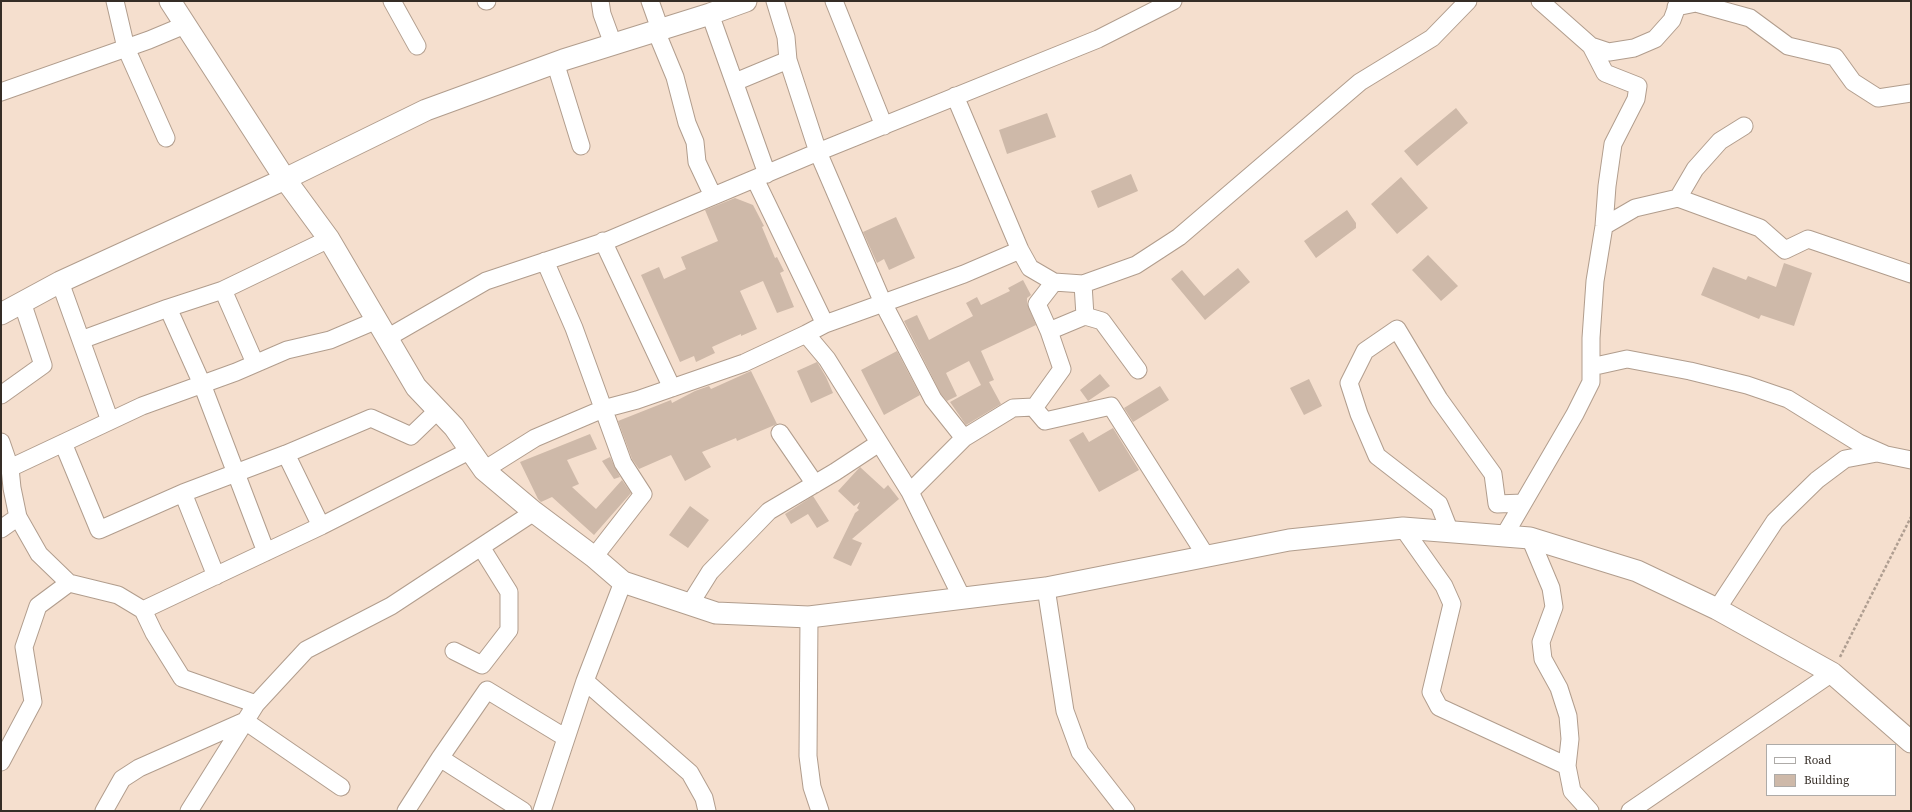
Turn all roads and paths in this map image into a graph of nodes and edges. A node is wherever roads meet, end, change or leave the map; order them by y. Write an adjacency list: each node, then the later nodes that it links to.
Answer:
1 (115, 1): 19 (street)
2 (170, 1): 14 (street)
3 (392, 1): 17 (street)
4 (600, 1): 16 (street)
5 (650, 1): 15 (street)
6 (746, 1): 13 (street)
7 (775, 1): 20 (street)
8 (834, 1): 26 (street)
9 (1173, 1): 25 (street)
10 (1468, 1): 43 (street)
11 (1540, 1): 18 (street)
12 (1678, 4): 18 (street); 24 (street)
13 (714, 9): 15 (street); 22 (street)
14 (185, 26): 19 (street); 32 (street)
15 (658, 30): 16 (street); 33 (street)
16 (613, 44): 21 (street)
17 (417, 46)
18 (1591, 46): 35 (street)
19 (126, 48): 23 (street); 28 (street)
20 (788, 60): 22 (street); 30 (street)
21 (556, 62): 29 (street); 32 (street)
22 (735, 82): 31 (street)
23 (2, 89)
24 (1911, 93)
25 (956, 96): 26 (street); 38 (street)
26 (884, 126): 30 (street)
27 (1744, 126): 34 (street)
28 (166, 138)
29 (581, 146)
30 (818, 152): 31 (street); 46 (street)
31 (761, 177): 33 (street); 51 (street)
32 (285, 179): 36 (street); 41 (street)
33 (714, 196): 37 (street)
34 (1678, 198): 35 (street); 40 (street)
35 (1604, 226): 57 (street)
36 (329, 238): 44 (street); 50 (street)
37 (603, 241): 39 (street); 60 (street)
38 (1020, 250): 42 (street); 46 (street)
39 (545, 261): 54 (street); 63 (street)
40 (1911, 274)
41 (60, 282): 45 (street); 55 (street)
42 (1054, 282): 43 (street); 52 (street)
43 (1083, 284): 49 (street)
44 (223, 290): 47 (street); 56 (street)
45 (22, 302): 48 (street); 61 (street)
46 (883, 302): 51 (street); 67 (street)
47 (168, 308): 55 (street); 59 (street)
48 (1, 314)
49 (1085, 316): 52 (street); 58 (street)
50 (378, 320): 54 (street); 56 (street)
51 (825, 324): 53 (street)
52 (1049, 331): 62 (street)
53 (806, 334): 60 (street); 70 (street)
54 (388, 338): 64 (street)
55 (81, 340): 65 (street)
56 (255, 363): 59 (street)
57 (1591, 366): 73 (street); 81 (street)
58 (1138, 370)
59 (202, 384): 65 (street); 77 (street)
60 (672, 388): 63 (street)
61 (1, 396)
62 (1034, 407): 67 (street); 93 (street)
63 (603, 409): 76 (street); 94 (street)
64 (438, 410): 71 (street); 72 (street)
65 (110, 421): 69 (street)
66 (780, 433): 78 (street)
67 (964, 438): 79 (street)
68 (1, 442): 75 (street)
69 (62, 443): 75 (street); 80 (street)
70 (879, 443): 78 (street); 79 (street)
71 (471, 450): 76 (street); 85 (street)
72 (286, 454): 77 (street); 85 (street)
73 (1884, 454): 74 (street); 101 (street)
74 (1911, 460)
75 (10, 468): 83 (street)
76 (484, 470): 82 (street)
77 (237, 473): 80 (street); 92 (street)
78 (815, 484): 100 (street)
79 (910, 492): 99 (street)
80 (183, 494): 95 (street)
81 (1523, 504): 88 (street); 89 (street)
82 (534, 512): 91 (street); 94 (street)
83 (18, 517): 87 (street); 97 (street)
84 (1911, 517): 105 (path)
85 (321, 526): 92 (street)
86 (1403, 528): 88 (street); 93 (street); 113 (street)
87 (1, 529)
88 (1450, 532): 89 (street)
89 (1504, 536): 90 (street)
90 (1530, 538): 101 (street); 113 (street)
91 (481, 547): 104 (street); 107 (street)
92 (266, 552): 95 (street)
93 (1206, 556): 98 (street)
94 (594, 558): 96 (street)
95 (216, 576): 102 (street)
96 (623, 582): 100 (street); 106 (street)
97 (69, 583): 102 (street); 112 (street)
98 (1046, 588): 99 (street); 122 (street)
99 (962, 598): 103 (street)
100 (690, 604): 103 (street)
101 (1717, 609): 105 (street)
102 (143, 610): 107 (street)
103 (808, 618): 121 (street)
104 (454, 652)
105 (1832, 673): 110 (street); 124 (street)
106 (586, 681): 109 (street); 120 (street)
107 (256, 704): 108 (street)
108 (245, 721): 114 (street); 115 (street); 116 (street)
109 (566, 738): 111 (street); 119 (street)
110 (1911, 742)
111 (440, 758): 117 (street); 118 (street)
112 (1, 762)
113 (1567, 766): 123 (street)
114 (341, 787)
115 (104, 811)
116 (189, 811)
117 (406, 811)
118 (523, 811)
119 (542, 811)
120 (707, 811)
121 (820, 811)
122 (1126, 811)
123 (1590, 811)
124 (1630, 811)

